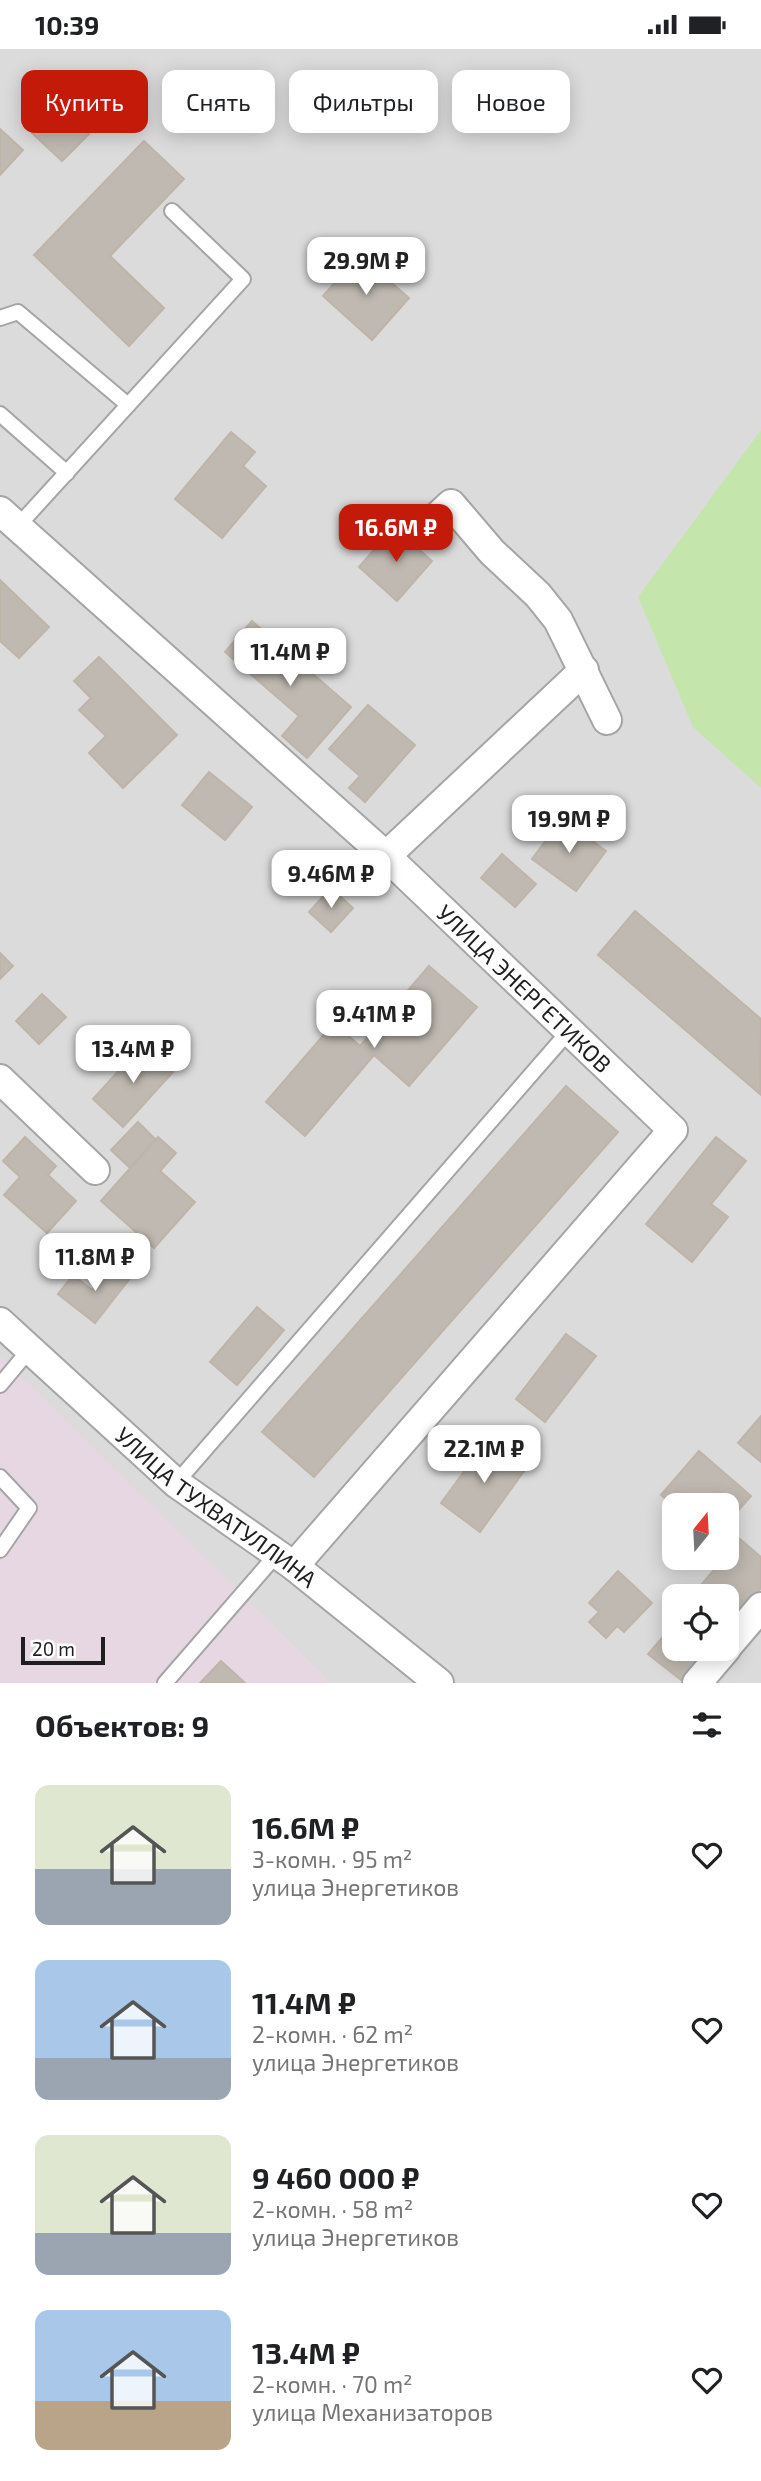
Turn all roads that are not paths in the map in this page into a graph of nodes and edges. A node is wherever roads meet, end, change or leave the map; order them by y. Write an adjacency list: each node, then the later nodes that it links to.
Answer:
1 (172, 211): 3 (lane)
2 (0, 318): 3 (lane)
3 (128, 405): 5 (lane)
4 (0, 414): 5 (lane)
5 (67, 473): 6 (lane)
6 (9, 519): 10 (street, УЛИЦА ЭНЕРГЕТИКОВ)
7 (421, 532): 8 (street)
8 (583, 670): 9 (street); 10 (street)
9 (607, 720)
10 (386, 856): 11 (street, УЛИЦА ЭНЕРГЕТИКОВ)
11 (569, 1031): 18 (lane); 20 (street, УЛИЦА ЭНЕРГЕТИКОВ)
12 (0, 1080): 13 (street)
13 (96, 1170)
14 (0, 1322): 15 (street, УЛИЦА ТУХВАТУЛЛИНА)
15 (30, 1349): 16 (lane); 18 (street, УЛИЦА ТУХВАТУЛЛИНА)
16 (0, 1385)
17 (0, 1477): 19 (lane)
18 (176, 1483): 20 (street, УЛИЦА ТУХВАТУЛЛИНА)
19 (0, 1550)
20 (286, 1560): 24 (lane); 25 (street, УЛИЦА ТУХВАТУЛЛИНА)
21 (761, 1607): 22 (street)
22 (739, 1633)
23 (715, 1661): 26 (street)
24 (165, 1683)
25 (439, 1683)
26 (697, 1683)

